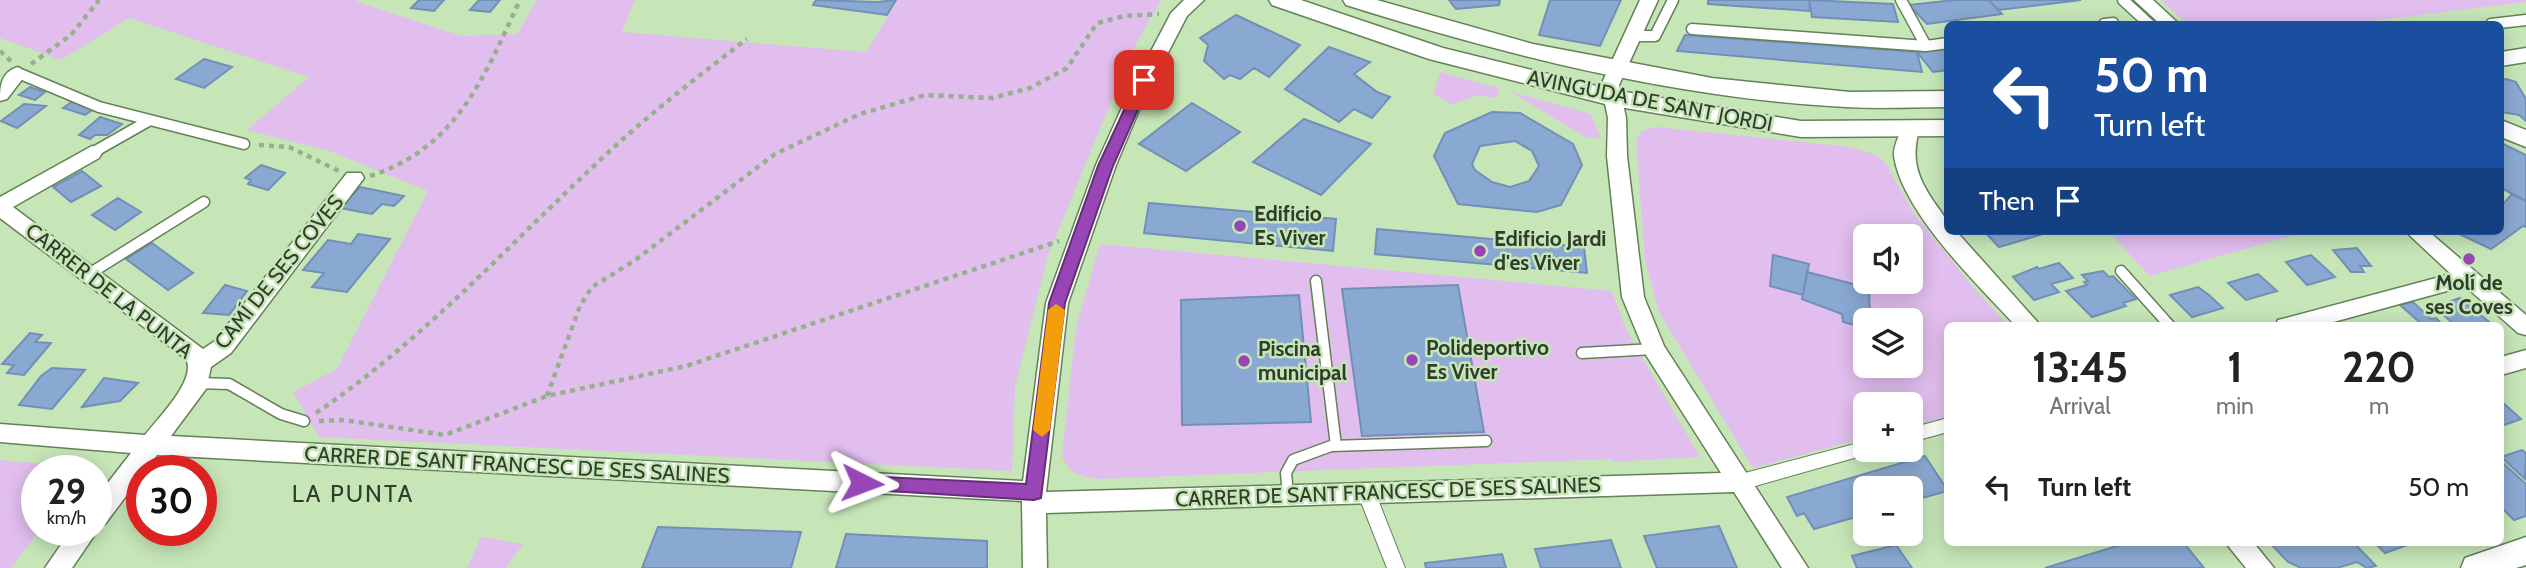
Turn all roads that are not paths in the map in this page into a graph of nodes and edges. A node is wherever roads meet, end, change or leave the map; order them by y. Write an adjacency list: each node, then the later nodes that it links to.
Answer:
1 (1280, 0): 22 (street, AVINGUDA DE SANT JORDI)
2 (1354, 0): 19 (street, AVINGUDA DE SANT JORDI)
3 (1648, 0): 14 (street)
4 (1673, 0): 14 (lane)
5 (1901, 0): 16 (lane)
6 (2123, 0): 10 (lane)
7 (2143, 0): 11 (street)
8 (1187, 7): 62 (street)
9 (2526, 20): 12 (lane)
10 (2146, 21)
11 (2168, 21)
12 (2504, 23)
13 (1692, 30): 16 (lane)
14 (1633, 36): 19 (street)
15 (1944, 44): 16 (lane)
16 (1926, 46)
17 (2526, 55): 18 (street)
18 (2504, 59)
19 (1614, 72): 22 (street); 23 (street, AVINGUDA DE SANT JORDI)
20 (18, 74): 21 (street); 24 (lane)
21 (0, 95)
22 (1613, 98): 27 (street, AVINGUDA DE SANT JORDI); 45 (street)
23 (1944, 99)
24 (150, 120): 29 (lane); 30 (lane)
25 (1944, 128): 27 (street, AVINGUDA DE SANT JORDI)
26 (2504, 129): 28 (street)
27 (1910, 130): 34 (street)
28 (2526, 139)
29 (244, 144)
30 (92, 153): 33 (street)
31 (354, 178): 49 (street, CAMÍ DE SES COVES)
32 (204, 202): 38 (lane)
33 (0, 207): 38 (street, CARRER DE LA PUNTA)
34 (1944, 226)
35 (1951, 235): 41 (street)
36 (2421, 235): 39 (street)
37 (2121, 271): 42 (lane)
38 (89, 274): 49 (street, CARRER DE LA PUNTA)
39 (2468, 277): 43 (street); 44 (street)
40 (1315, 282): 56 (lane)
41 (2026, 322)
42 (2166, 322)
43 (2301, 322)
44 (2526, 327)
45 (1654, 349): 46 (lane); 58 (street)
46 (1582, 353)
47 (2526, 359): 48 (street)
48 (2504, 365)
49 (199, 373): 50 (lane); 55 (street, CARRER DE LA PUNTA)
50 (304, 421)
51 (1944, 426): 52 (street)
52 (1923, 432)
53 (0, 433): 55 (street, CARRER DE SANT FRANCESC DE SES SALINES)
54 (1486, 440): 56 (lane)
55 (152, 445): 61 (street, CARRER DE LA PUNTA); 62 (street, CARRER DE SANT FRANCESC DE SES SALINES)
56 (1336, 446): 60 (lane)
57 (1853, 452): 58 (street)
58 (1741, 482): 59 (street, CARRER DE SANT FRANCESC DE SES SALINES); 69 (street)
59 (1366, 492): 60 (street, CARRER DE SANT FRANCESC DE SES SALINES); 68 (street)
60 (1288, 495): 62 (street, CARRER DE SANT FRANCESC DE SES SALINES)
61 (112, 496)
62 (1034, 498): 67 (street)
63 (74, 546): 66 (street)
64 (2241, 546): 70 (street)
65 (2526, 551): 71 (street)
66 (57, 568)
67 (1035, 568)
68 (1396, 568)
69 (1796, 568)
70 (2262, 568)
71 (2476, 568)

